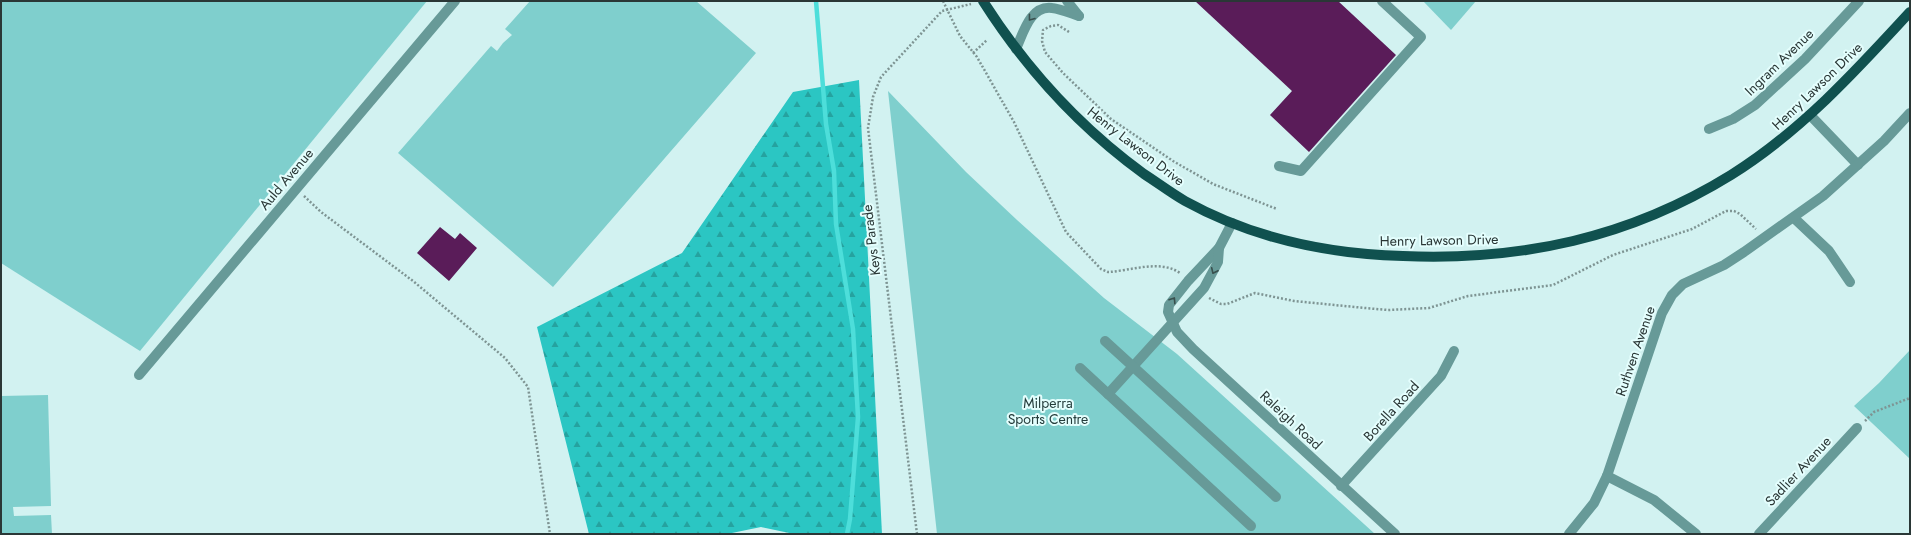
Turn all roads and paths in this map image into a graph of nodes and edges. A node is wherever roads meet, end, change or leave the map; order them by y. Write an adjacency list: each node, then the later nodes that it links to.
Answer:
1 (455, 1): 18 (street, Auld Avenue)
2 (943, 1): 7 (path)
3 (984, 1): 7 (path); 11 (main road, Henry Lawson Drive)
4 (1067, 1): 11 (street, one-way to 11)
5 (1382, 1): 17 (street)
6 (1859, 1): 15 (street, Ingram Avenue)
7 (946, 9): 12 (path); 41 (path, Keys Parade)
8 (1910, 12): 14 (main road, Henry Lawson Drive)
9 (1069, 32): 19 (path)
10 (987, 40): 12 (path)
11 (1016, 49): 21 (main road, Henry Lawson Drive)
12 (973, 53): 24 (path)
13 (1910, 113): 16 (street, Ruthven Avenue)
14 (1810, 115): 16 (street); 21 (main road, Henry Lawson Drive)
15 (1709, 128)
16 (1858, 165): 20 (street, Ruthven Avenue)
17 (1279, 166)
18 (296, 189): 32 (street, Auld Avenue); 40 (path)
19 (1277, 208)
20 (1794, 218): 22 (street, Ruthven Avenue); 25 (street)
21 (1232, 222): 23 (street, Raleigh Road)
22 (1763, 239): 26 (path); 36 (street, Ruthven Avenue)
23 (1219, 248): 27 (street, Raleigh Road, one-way to 27); 27 (street, Raleigh Road, one-way to 23)
24 (1184, 277)
25 (1850, 282)
26 (1205, 296)
27 (1174, 322): 30 (street); 37 (street, Raleigh Road)
28 (1105, 341): 30 (street)
29 (1454, 351): 37 (street, Borella Road)
30 (1133, 366): 33 (street); 38 (street)
31 (1080, 368): 33 (street)
32 (139, 375)
33 (1108, 394): 39 (street)
34 (1910, 398): 35 (path)
35 (1857, 428): 45 (street, Sadlier Avenue)
36 (1607, 476): 43 (street, Ruthven Avenue); 44 (street)
37 (1341, 486): 42 (street, Raleigh Road)
38 (1276, 497)
39 (1250, 526)
40 (550, 534)
41 (917, 534)
42 (1395, 534)
43 (1570, 534)
44 (1696, 534)
45 (1759, 534)

